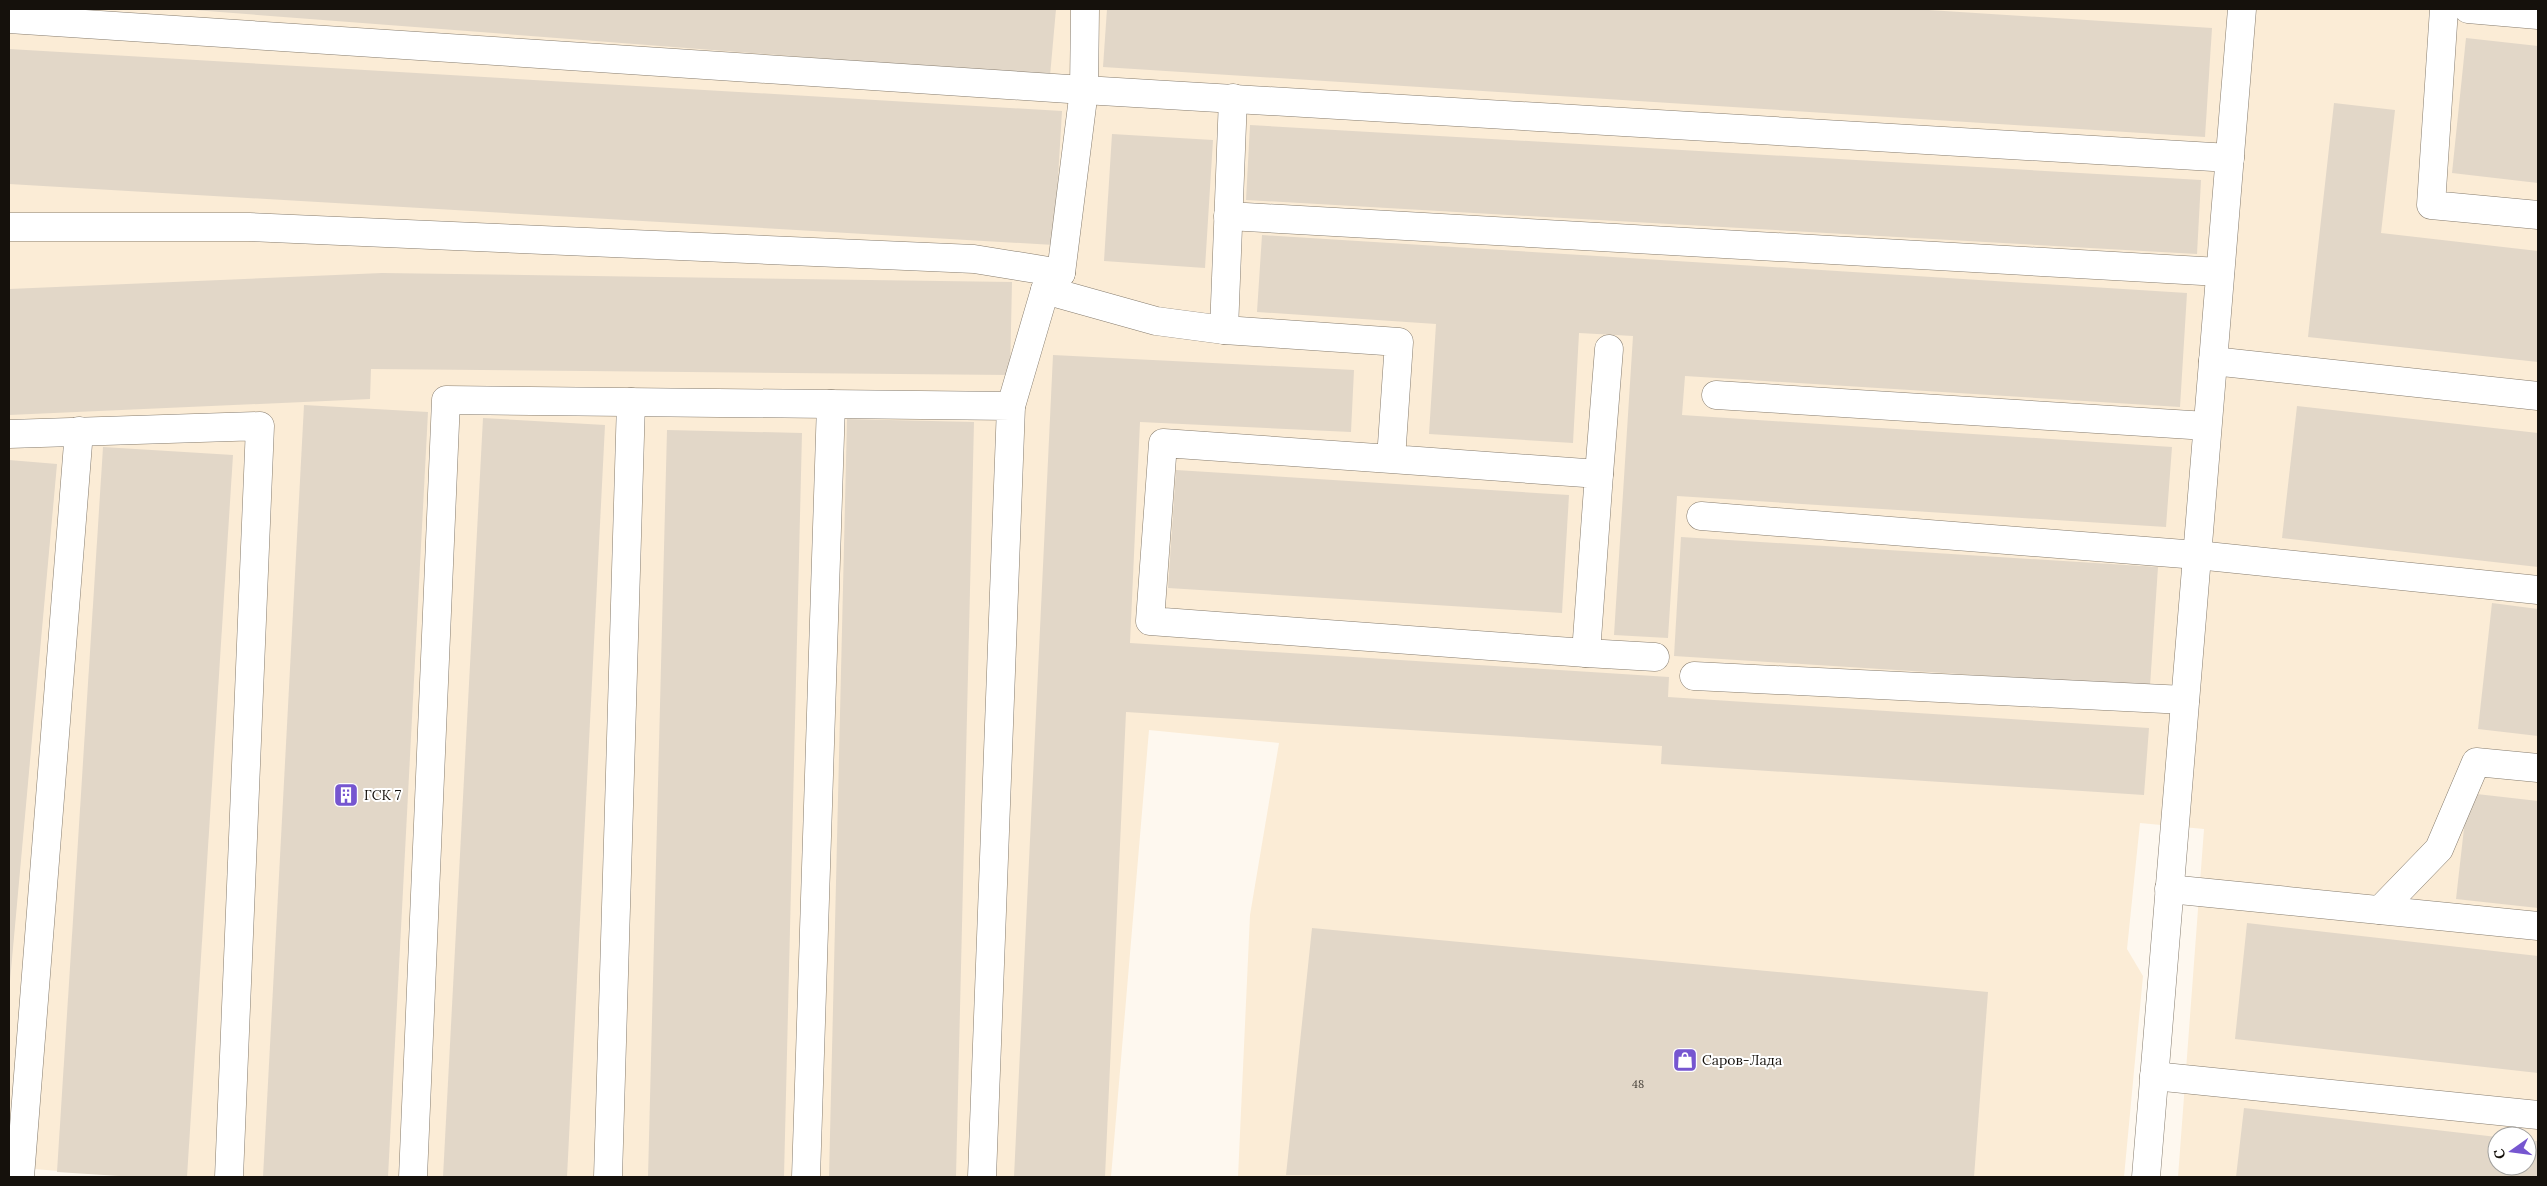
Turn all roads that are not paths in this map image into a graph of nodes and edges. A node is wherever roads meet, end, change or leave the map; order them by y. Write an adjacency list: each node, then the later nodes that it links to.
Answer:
1 (1085, 9): 7 (lane)
2 (2242, 9): 9 (lane)
3 (2444, 9): 10 (lane)
4 (2468, 9): 5 (lane)
5 (2538, 15)
6 (9, 19): 7 (lane)
7 (1084, 90): 8 (lane); 14 (lane)
8 (1234, 98): 9 (lane); 11 (lane)
9 (2230, 158): 13 (lane)
10 (2538, 215)
11 (1228, 216): 13 (lane); 15 (lane)
12 (9, 227): 14 (lane)
13 (2220, 272): 17 (lane)
14 (1053, 282): 15 (lane); 22 (lane)
15 (1224, 330): 26 (lane)
16 (1609, 349): 27 (lane)
17 (2212, 361): 19 (lane); 23 (lane)
18 (1716, 395): 23 (lane)
19 (2538, 396)
20 (630, 402): 21 (lane); 43 (lane); 44 (lane)
21 (831, 404): 22 (lane); 45 (lane)
22 (1011, 406): 46 (lane)
23 (2207, 426): 29 (lane)
24 (79, 431): 25 (lane); 41 (lane); 42 (lane)
25 (9, 434)
26 (1391, 459): 27 (lane); 31 (lane)
27 (1600, 474): 31 (lane)
28 (1701, 516): 29 (lane)
29 (2197, 555): 30 (lane); 34 (lane)
30 (2538, 590)
31 (1586, 653): 32 (lane)
32 (1655, 657)
33 (1694, 676): 34 (lane)
34 (2185, 700): 36 (lane)
35 (2538, 768): 37 (lane)
36 (2169, 889): 37 (lane); 39 (lane)
37 (2380, 910): 38 (lane)
38 (2538, 926)
39 (2154, 1076): 40 (lane); 47 (lane)
40 (2538, 1115)
41 (20, 1177)
42 (229, 1177)
43 (413, 1177)
44 (608, 1177)
45 (806, 1177)
46 (982, 1177)
47 (2146, 1177)

